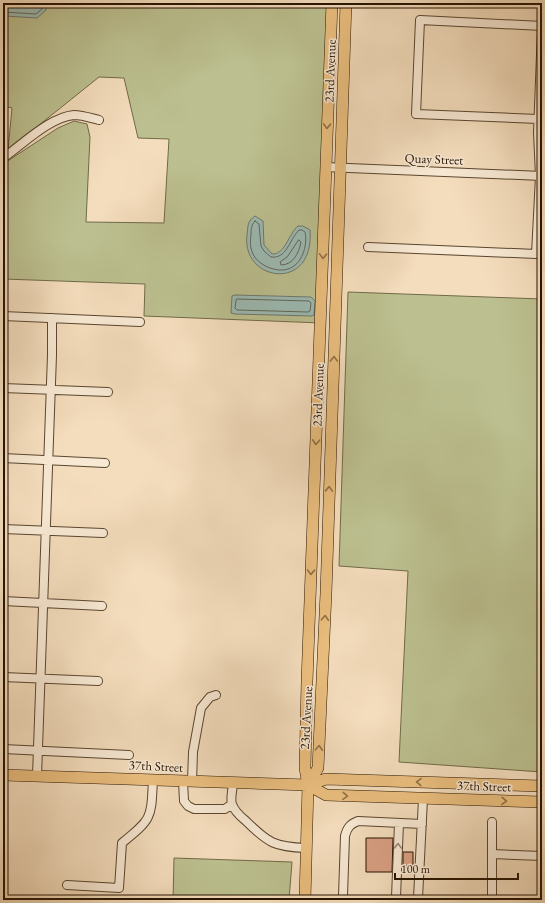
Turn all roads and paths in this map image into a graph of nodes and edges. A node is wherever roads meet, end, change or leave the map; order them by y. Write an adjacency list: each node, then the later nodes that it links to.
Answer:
1 (332, 3): 7 (main road, 23rd Avenue, one-way to 7)
2 (346, 3): 8 (main road, 23rd Avenue)
3 (542, 27): 4 (street); 4 (street)
4 (538, 119): 9 (street)
5 (99, 120): 6 (street)
6 (3, 158)
7 (325, 167): 8 (street, Quay Street); 38 (main road, 23rd Avenue, one-way to 38)
8 (340, 168): 9 (street, Quay Street); 38 (main road, 23rd Avenue, one-way to 8)
9 (541, 176): 10 (street)
10 (368, 247)
11 (3, 316): 12 (street)
12 (52, 318): 13 (street); 15 (street)
13 (140, 322)
14 (3, 388): 15 (street)
15 (50, 390): 16 (street); 18 (street)
16 (108, 392)
17 (3, 458): 18 (street)
18 (48, 460): 19 (street); 21 (street)
19 (105, 463)
20 (3, 529): 21 (street)
21 (46, 531): 22 (street); 24 (street)
22 (103, 533)
23 (3, 601): 24 (street)
24 (43, 603): 25 (street); 27 (street)
25 (102, 606)
26 (3, 678): 27 (street)
27 (41, 678): 28 (street); 31 (street)
28 (98, 681)
29 (216, 695): 36 (street)
30 (3, 749): 31 (street)
31 (38, 751): 32 (street); 34 (street)
32 (129, 755)
33 (3, 775): 34 (main road, 37th Street)
34 (38, 776): 35 (main road, 37th Street)
35 (154, 779): 36 (main road, 37th Street); 49 (street)
36 (188, 781): 37 (main road, 37th Street); 42 (street)
37 (233, 782): 38 (main road, 37th Street); 42 (street)
38 (308, 785): 39 (main road, 37th Street, one-way to 38); 40 (main road, 37th Street, one-way to 40); 46 (main road, 23rd Avenue)
39 (542, 786)
40 (423, 799): 41 (main road, 37th Street, one-way to 41); 45 (street)
41 (542, 802)
42 (232, 804): 46 (street)
43 (492, 822): 47 (street)
44 (399, 823): 45 (street); 50 (street); 51 (street, one-way to 44)
45 (422, 824): 52 (street)
46 (306, 848): 53 (main road, 23rd Avenue)
47 (492, 854): 48 (street); 54 (street)
48 (542, 856)
49 (67, 885)
50 (344, 896)
51 (396, 897)
52 (418, 898)
53 (305, 900)
54 (492, 900)

